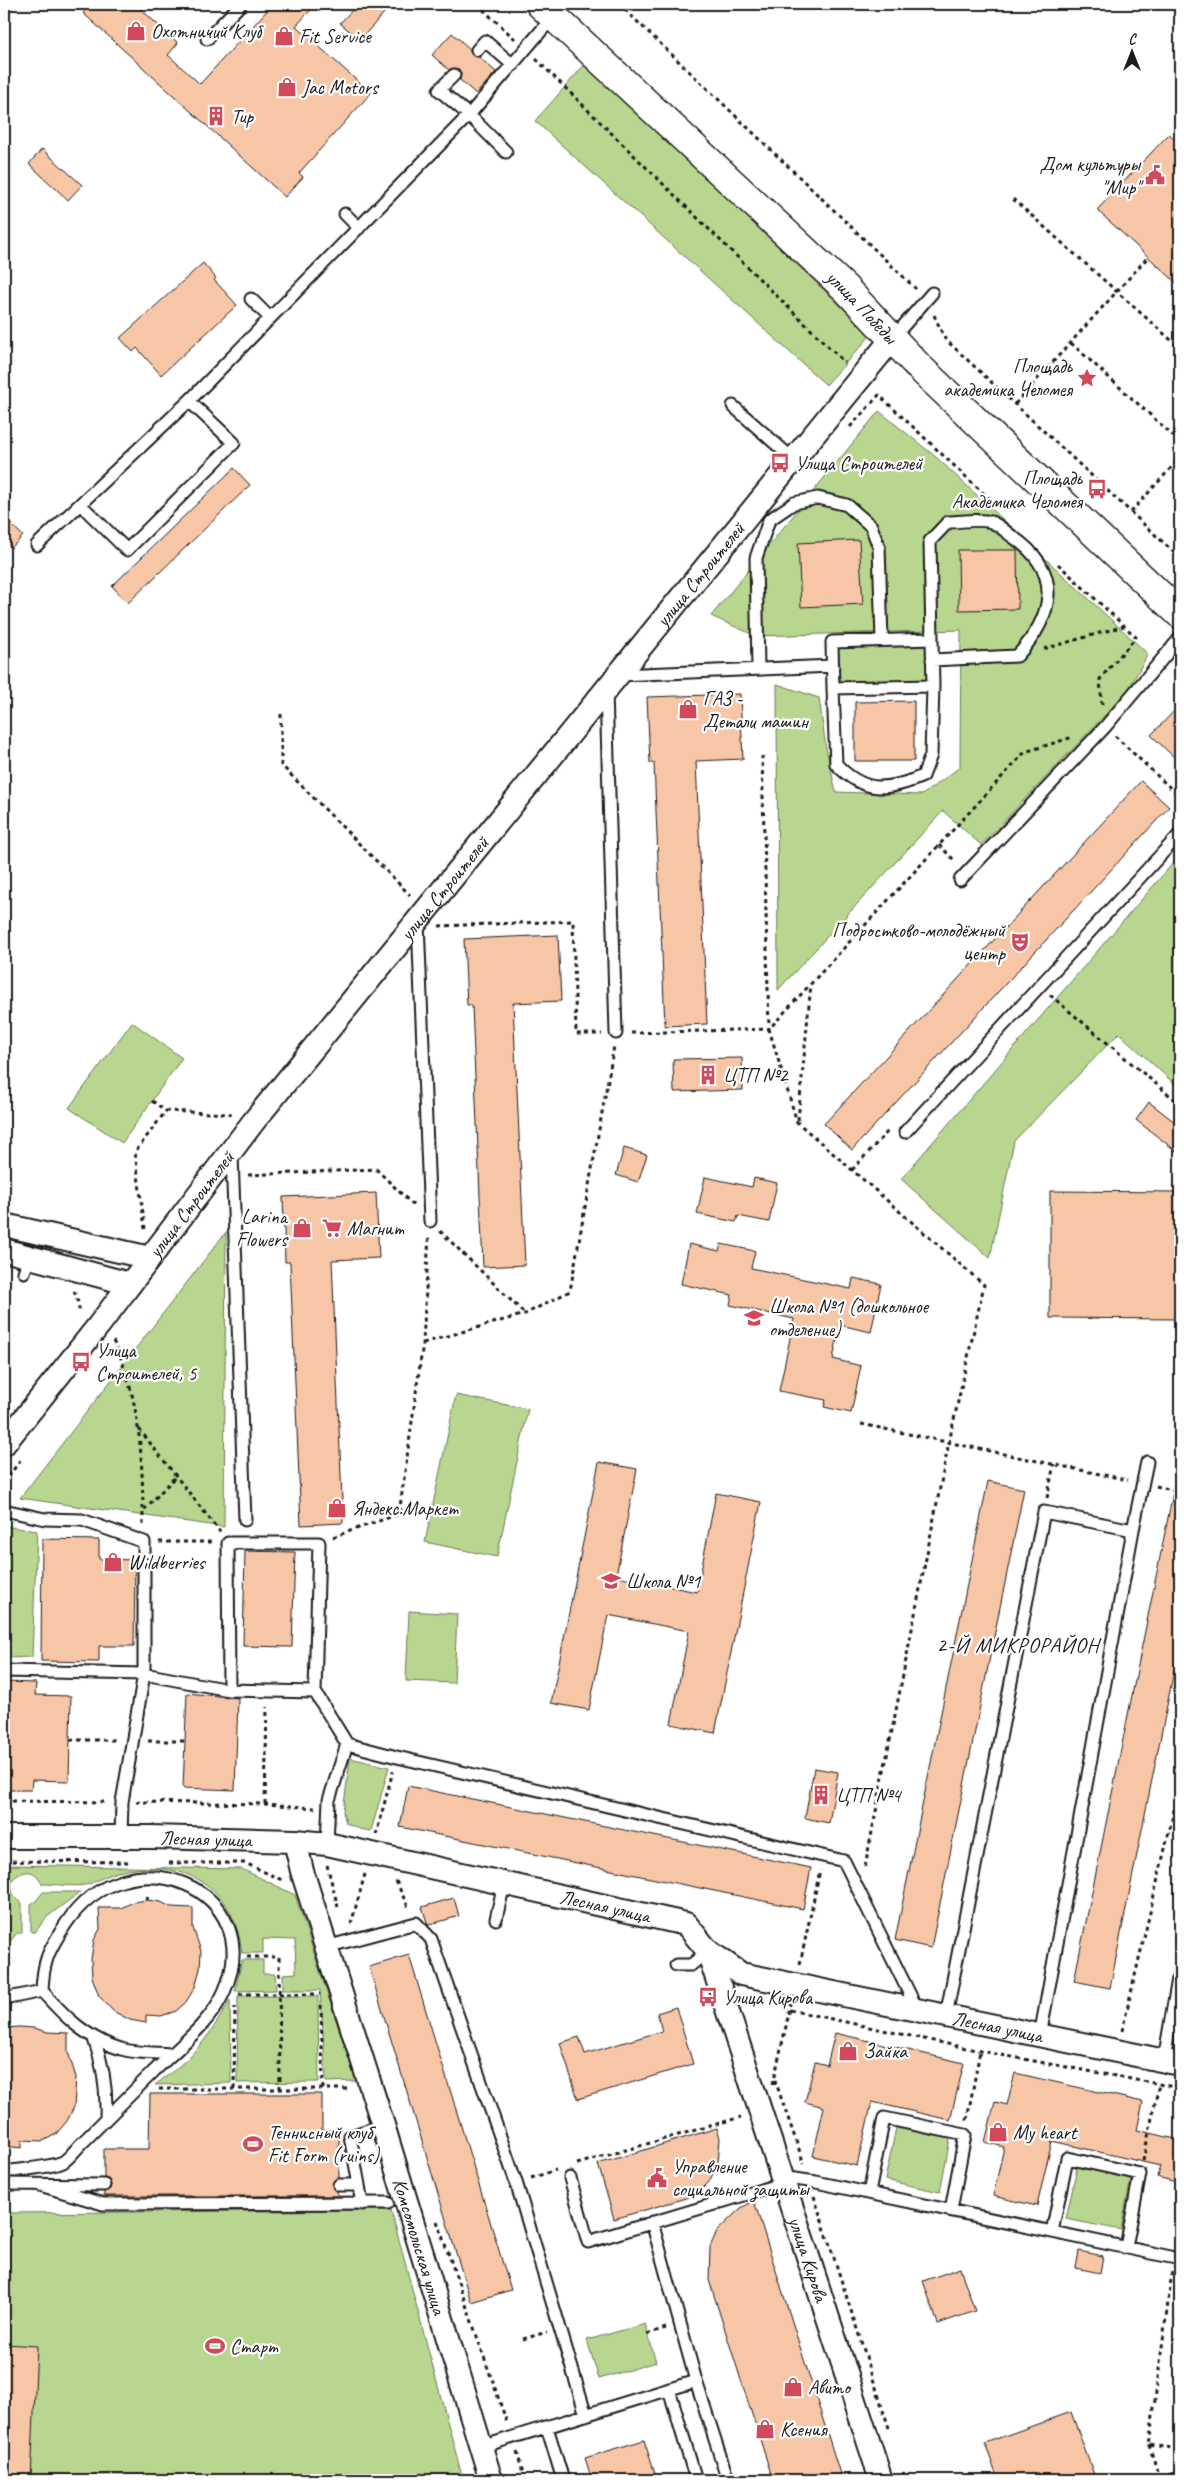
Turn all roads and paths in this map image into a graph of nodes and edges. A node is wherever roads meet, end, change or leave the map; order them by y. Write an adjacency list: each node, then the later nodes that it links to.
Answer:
1 (241, 4): 5 (lane)
2 (477, 4): 7 (path)
3 (620, 4): 17 (path)
4 (547, 10): 7 (lane); 20 (street, улица Победы)
5 (207, 39)
6 (477, 50): 8 (lane)
7 (526, 50): 8 (lane); 23 (path)
8 (513, 65): 10 (lane)
9 (454, 75): 10 (lane)
10 (469, 115): 11 (lane); 14 (lane)
11 (506, 152)
12 (1013, 200): 16 (path)
13 (345, 214): 14 (lane)
14 (359, 228): 19 (lane)
15 (1148, 257): 16 (path)
16 (1117, 292): 21 (path); 22 (path)
17 (929, 296): 20 (lane); 25 (path)
18 (251, 299): 19 (lane)
19 (270, 318): 24 (lane)
20 (892, 339): 29 (street, улица Строителей); 34 (street, улица Победы)
21 (1071, 343): 25 (path); 27 (path)
22 (1180, 348)
23 (851, 368)
24 (189, 401): 30 (lane); 30 (lane)
25 (1015, 404): 31 (path)
26 (733, 406): 29 (lane)
27 (1180, 442)
28 (1180, 458): 31 (path)
29 (794, 460): 46 (street, улица Строителей)
30 (81, 505): 32 (lane)
31 (1131, 512): 33 (path)
32 (37, 545)
33 (1180, 558)
34 (1180, 614)
35 (1124, 626): 40 (path)
36 (1136, 637): 50 (path)
37 (1180, 638): 50 (lane)
38 (932, 639): 39 (lane); 40 (lane); 41 (lane)
39 (882, 640): 42 (lane); 43 (lane)
40 (1016, 656): 41 (lane)
41 (932, 660): 47 (lane)
42 (833, 666): 43 (lane); 48 (lane)
43 (758, 669): 46 (lane)
44 (1174, 672): 45 (path)
45 (1180, 678)
46 (612, 682): 56 (street, улица Строителей); 60 (lane)
47 (933, 686): 48 (lane); 48 (lane)
48 (833, 688)
49 (281, 714): 56 (path)
50 (1105, 727): 52 (path); 54 (path); 55 (lane)
51 (762, 756): 59 (path)
52 (1180, 798)
53 (1180, 834): 58 (lane)
54 (939, 846): 55 (path); 57 (path)
55 (963, 876)
56 (422, 916): 60 (path); 67 (street, улица Строителей); 69 (lane)
57 (811, 984): 59 (path); 65 (path)
58 (1039, 986): 62 (path); 66 (lane)
59 (770, 1029): 60 (path); 65 (path)
60 (616, 1033): 75 (path)
61 (152, 1101): 63 (path)
62 (1180, 1104)
63 (166, 1111): 64 (path); 71 (path)
64 (236, 1114)
65 (797, 1122): 80 (path)
66 (905, 1132)
67 (232, 1150): 68 (lane); 73 (street, улица Строителей)
68 (233, 1176): 69 (path); 90 (lane)
69 (430, 1221): 75 (path); 77 (path)
70 (4, 1225): 73 (street)
71 (146, 1233)
72 (4, 1250): 74 (street)
73 (150, 1258): 74 (street, улица Строителей)
74 (130, 1284): 81 (street, улица Строителей)
75 (526, 1314): 77 (path)
76 (110, 1336): 79 (path)
77 (423, 1343): 94 (path)
78 (861, 1424): 80 (path)
79 (138, 1428): 84 (path); 88 (path)
80 (949, 1442): 83 (path); 123 (path)
81 (4, 1444)
82 (1147, 1462): 85 (lane)
83 (1054, 1464): 85 (path); 89 (path)
84 (176, 1476): 88 (path); 93 (path)
85 (1142, 1483): 86 (path); 91 (lane)
86 (1180, 1492)
87 (4, 1510): 92 (lane)
88 (143, 1511): 92 (path)
89 (1044, 1512): 91 (lane); 138 (lane)
90 (245, 1520)
91 (1133, 1530): 140 (lane)
92 (144, 1542): 93 (path); 96 (lane)
93 (228, 1543): 94 (lane); 97 (lane)
94 (319, 1543): 99 (lane)
95 (4, 1671): 96 (lane)
96 (144, 1674): 97 (lane); 101 (lane)
97 (229, 1690): 98 (lane)
98 (268, 1691): 99 (lane); 108 (path)
99 (315, 1692): 103 (lane)
100 (70, 1740): 101 (path)
101 (132, 1740): 102 (path); 107 (lane)
102 (185, 1741)
103 (347, 1744): 104 (lane); 109 (lane)
104 (397, 1757): 110 (path); 115 (lane)
105 (1180, 1785): 139 (path)
106 (4, 1801): 107 (path)
107 (122, 1802): 108 (path); 112 (lane)
108 (265, 1804): 109 (path)
109 (328, 1809): 114 (lane)
110 (368, 1836)
111 (4, 1837): 112 (street, Лесная улица)
112 (121, 1837): 113 (street, Лесная улица)
113 (295, 1841): 114 (street, Лесная улица); 126 (street, Комсомольская улица)
114 (327, 1844): 122 (street, Лесная улица)
115 (823, 1856): 123 (lane); 131 (path)
116 (4, 1861): 117 (path)
117 (131, 1862)
118 (160, 1863): 121 (path)
119 (366, 1867): 126 (path)
120 (393, 1873): 125 (path)
121 (289, 1883)
122 (504, 1884): 124 (lane); 127 (street, Лесная улица)
123 (860, 1894): 137 (lane)
124 (496, 1919)
125 (416, 1923): 126 (lane); 164 (lane)
126 (336, 1944): 147 (street, Комсомольская улица)
127 (708, 1951): 129 (lane); 131 (street, Лесная улица); 153 (street, улица Кирова)
128 (234, 1957): 132 (lane); 133 (lane); 134 (path)
129 (676, 1966)
130 (1180, 1967): 144 (lane)
131 (796, 1986): 136 (path); 137 (street, Лесная улица)
132 (42, 1991): 135 (lane); 141 (lane)
133 (230, 1993): 134 (path); 143 (lane); 149 (path)
134 (279, 1994): 150 (path); 151 (path)
135 (4, 1999)
136 (790, 2010): 142 (path); 145 (path)
137 (918, 2010): 138 (street, Лесная улица)
138 (946, 2016): 140 (street, Лесная улица)
139 (1122, 2031)
140 (1040, 2036): 144 (street, Лесная улица)
141 (94, 2039): 143 (lane); 154 (lane)
142 (980, 2050): 146 (path); 156 (path)
143 (171, 2054): 152 (lane)
144 (1172, 2062)
145 (775, 2080): 153 (path); 163 (path)
146 (1158, 2084): 148 (path); 160 (path)
147 (370, 2085): 151 (path); 155 (street, Комсомольская улица)
148 (1180, 2088)
149 (234, 2089): 150 (path); 152 (path)
150 (280, 2089): 151 (path)
151 (323, 2089)
152 (136, 2090): 154 (lane)
153 (760, 2113): 157 (path); 162 (street, улица Кирова)
154 (106, 2119): 159 (lane)
155 (382, 2125): 169 (lane); 190 (street, Комсомольская улица)
156 (965, 2135): 170 (lane); 173 (lane)
157 (576, 2165)
158 (558, 2170): 164 (path)
159 (4, 2172)
160 (1140, 2174): 176 (lane); 177 (lane)
161 (570, 2178): 175 (lane)
162 (783, 2180): 163 (lane); 175 (lane); 199 (street, улица Кирова)
163 (809, 2180): 170 (lane); 187 (path)
164 (516, 2182): 183 (lane)
165 (4, 2184): 166 (lane)
166 (40, 2184): 168 (lane); 172 (lane)
167 (339, 2184): 169 (lane)
168 (104, 2185)
169 (359, 2185): 172 (lane)
170 (869, 2193): 173 (lane)
171 (388, 2203): 172 (lane)
172 (362, 2204)
173 (951, 2210): 176 (lane)
174 (436, 2220): 185 (path)
175 (652, 2222): 181 (lane)
176 (1052, 2232): 177 (lane)
177 (1126, 2247): 178 (lane)
178 (1177, 2258): 189 (path)
179 (546, 2322): 180 (path)
180 (523, 2339)
181 (696, 2381): 182 (lane); 198 (lane)
182 (670, 2389): 183 (lane); 197 (lane)
183 (586, 2415): 186 (lane)
184 (517, 2422): 185 (path)
185 (508, 2425): 188 (path)
186 (547, 2427): 188 (lane); 196 (lane)
187 (891, 2434)
188 (512, 2437): 190 (lane); 195 (path)
189 (1149, 2445): 191 (path); 201 (path)
190 (481, 2447): 194 (street, Комсомольская улица)
191 (1180, 2449)
192 (902, 2471): 200 (path)
193 (1180, 2478): 202 (lane)
194 (491, 2480)
195 (525, 2480)
196 (563, 2480)
197 (696, 2480)
198 (728, 2480)
199 (882, 2480)
200 (906, 2480)
201 (1160, 2480)
202 (1172, 2480)

